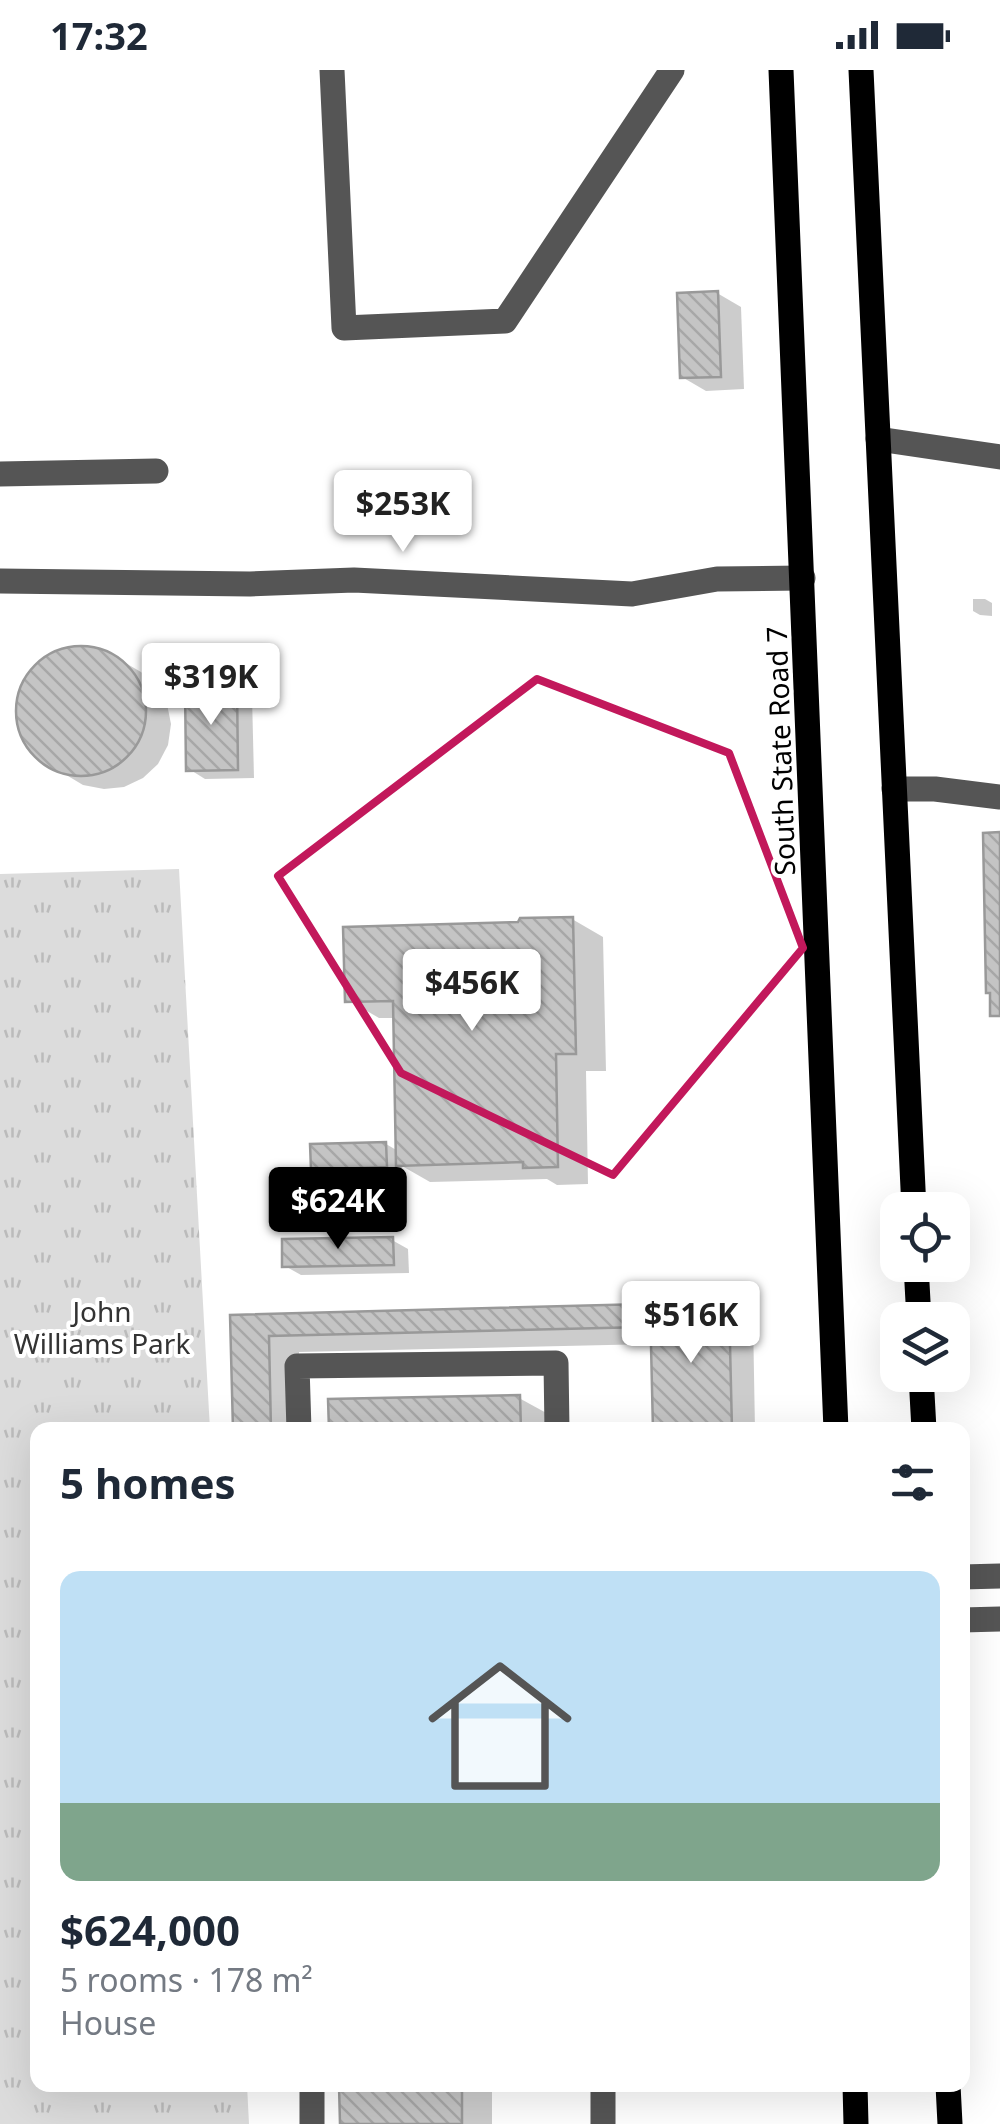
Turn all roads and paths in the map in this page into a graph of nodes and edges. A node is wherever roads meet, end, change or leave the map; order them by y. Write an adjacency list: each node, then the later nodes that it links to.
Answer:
1 (332, 70): 2 (street)
2 (672, 70)
3 (781, 70): 9 (main road, South State Road 7)
4 (861, 70): 5 (main road)
5 (878, 439): 6 (street); 11 (main road)
6 (1000, 457)
7 (156, 471): 8 (street)
8 (0, 474)
9 (803, 578): 10 (street); 17 (main road, South State Road 7)
10 (0, 580)
11 (894, 789): 12 (street); 13 (main road)
12 (1000, 797)
13 (913, 1192)
14 (923, 1392): 18 (main road)
15 (299, 1422): 16 (street)
16 (557, 1422)
17 (836, 1422)
18 (924, 1422)
19 (1000, 1576): 20 (street)
20 (970, 1577)
21 (1000, 1619): 22 (street)
22 (970, 1620)
23 (312, 2092): 27 (street)
24 (603, 2092): 28 (street)
25 (855, 2092): 29 (main road)
26 (948, 2092): 30 (main road)
27 (312, 2124)
28 (604, 2124)
29 (856, 2124)
30 (950, 2124)

